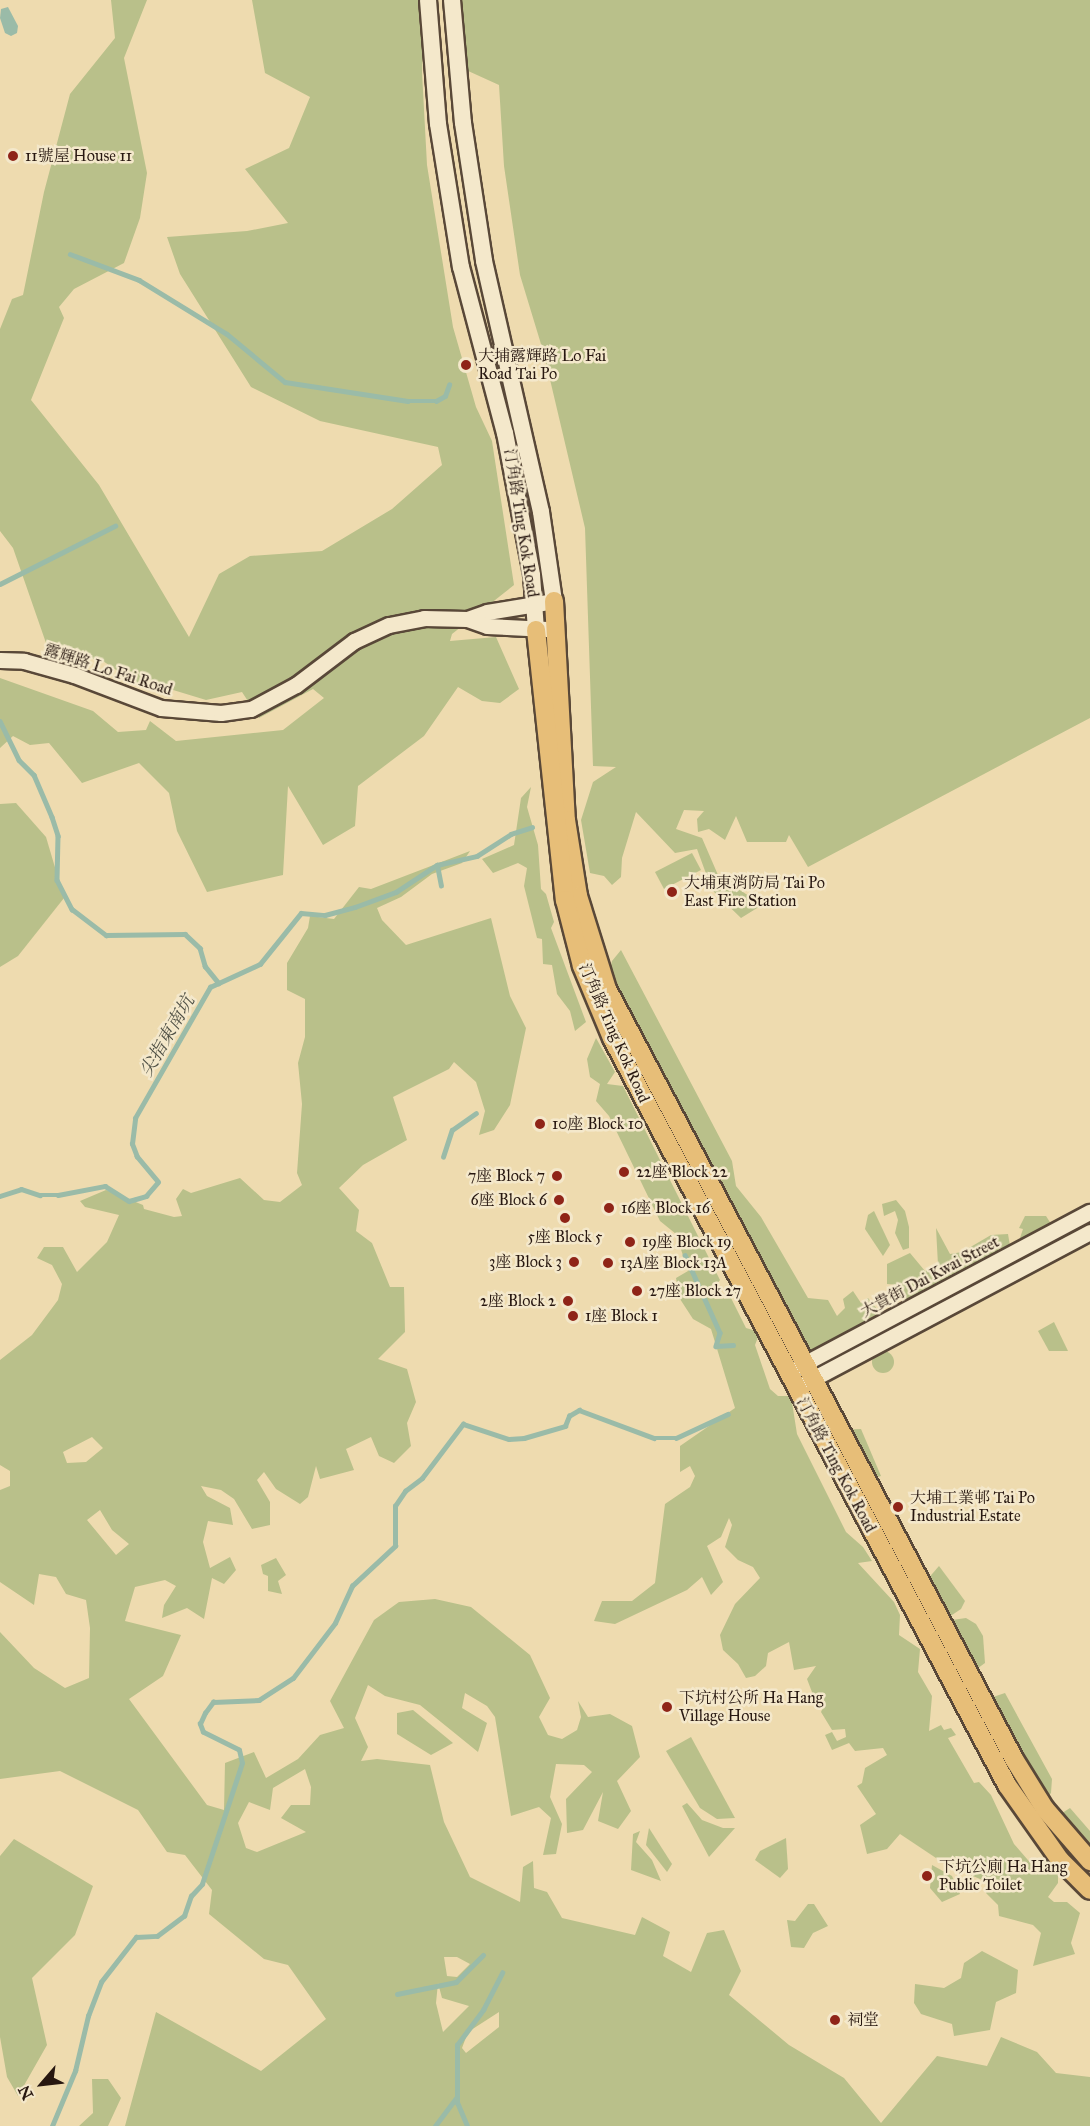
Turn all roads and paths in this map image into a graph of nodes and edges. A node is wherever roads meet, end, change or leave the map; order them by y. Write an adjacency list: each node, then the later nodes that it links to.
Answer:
1 (428, 0): 4 (main road, 汀角路 Ting Kok Road)
2 (452, 0): 3 (main road, 汀角路 Ting Kok Road)
3 (554, 601): 4 (street, 露輝路 Lo Fai Road); 6 (main road, 汀角路 Ting Kok Road)
4 (534, 603): 5 (street, 露輝路 Lo Fai Road); 7 (main road, 汀角路 Ting Kok Road)
5 (467, 619): 7 (street, 露輝路 Lo Fai Road); 8 (street, 露輝路 Lo Fai Road)
6 (555, 628): 7 (street, 露輝路 Lo Fai Road); 11 (main road, 汀角路 Ting Kok Road)
7 (536, 630): 12 (main road, 汀角路 Ting Kok Road)
8 (0, 660)
9 (1090, 1212): 11 (street, 大貴街 Dai Kwai Street)
10 (1090, 1232): 11 (street, 大貴街 Dai Kwai Street)
11 (810, 1370): 12 (street, 大貴街 Dai Kwai Street); 13 (main road, 汀角路 Ting Kok Road)
12 (792, 1381): 14 (main road, 汀角路 Ting Kok Road)
13 (1090, 1861)
14 (1090, 1890)

